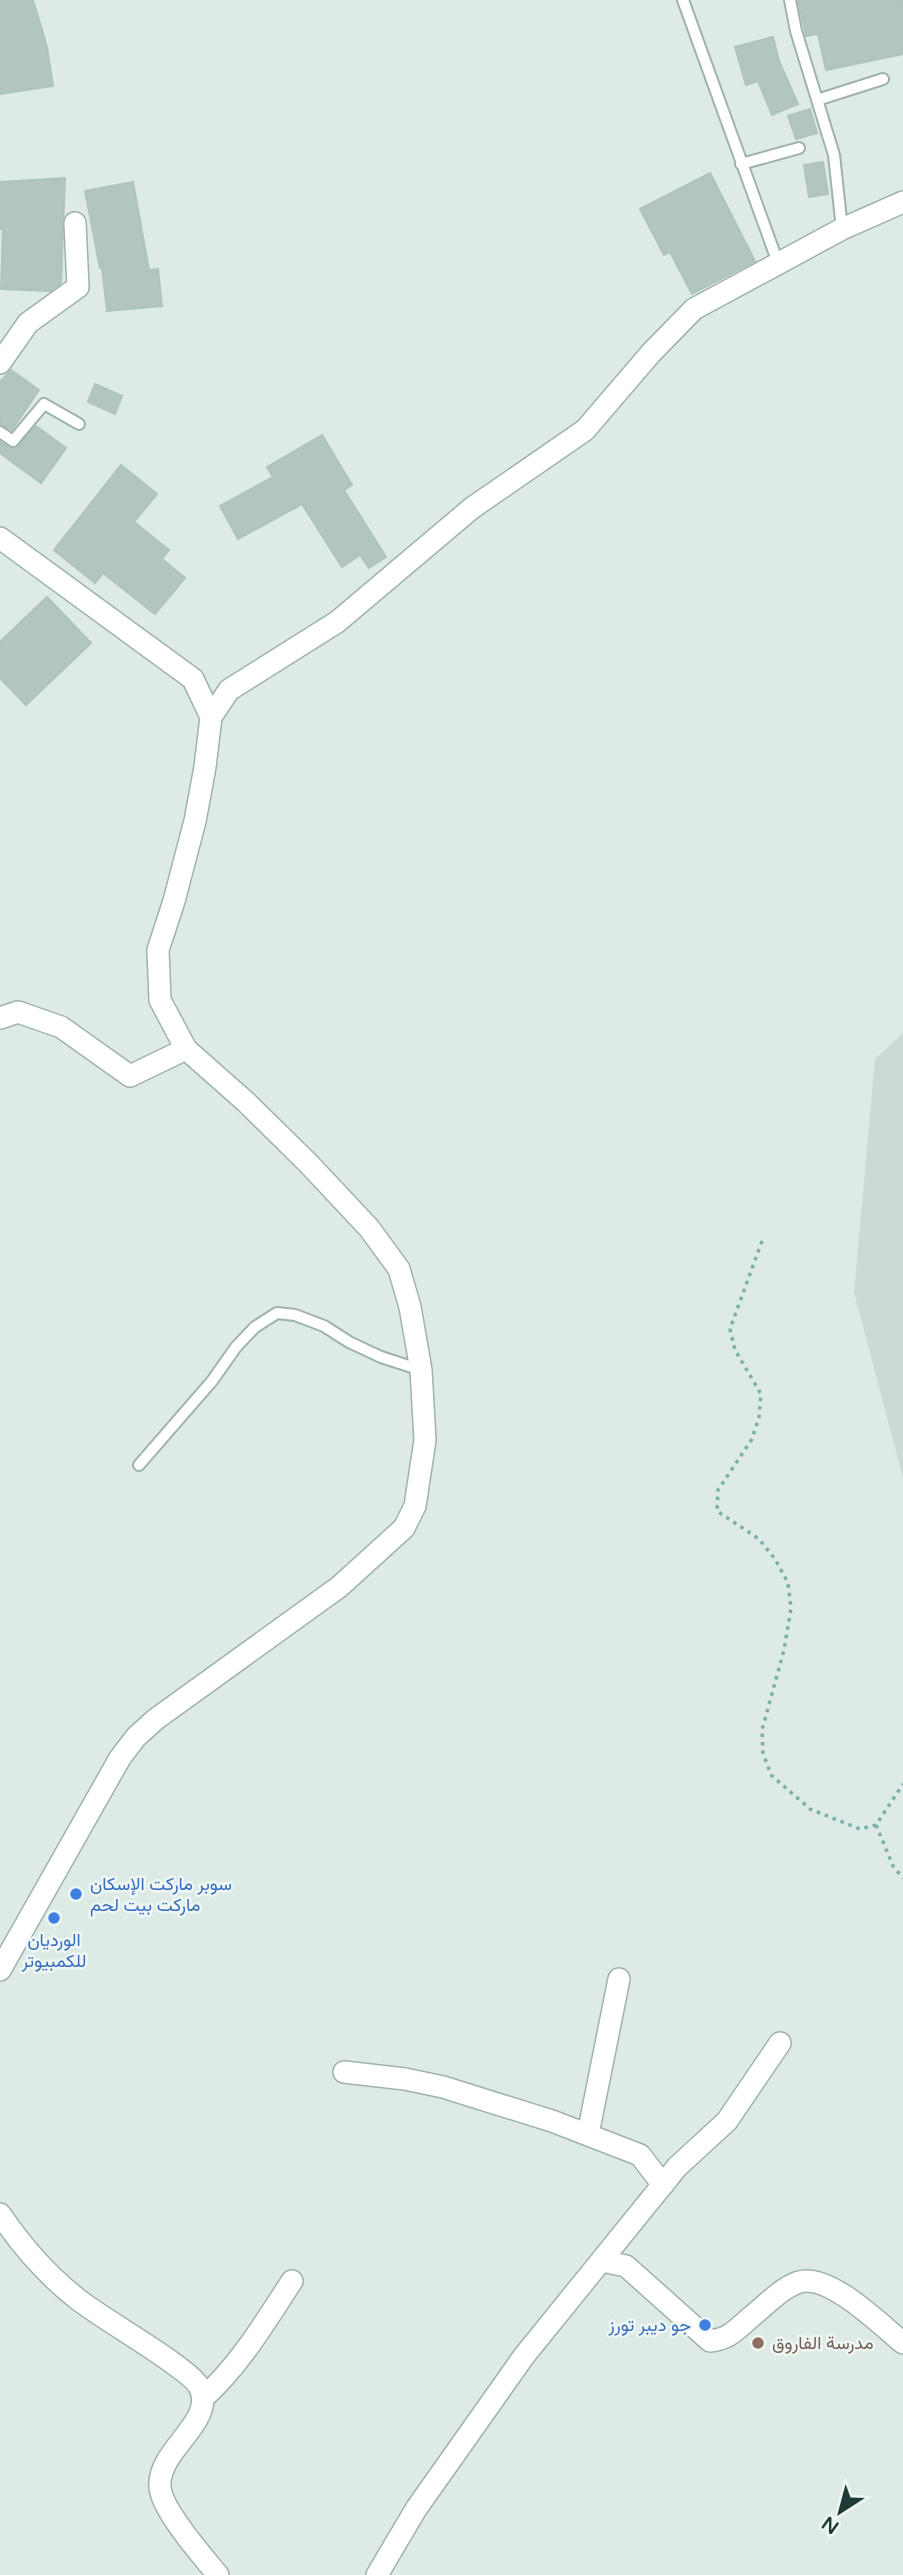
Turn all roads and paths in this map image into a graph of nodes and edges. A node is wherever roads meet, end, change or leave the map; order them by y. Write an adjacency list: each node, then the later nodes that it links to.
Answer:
1 (683, 0): 6 (lane)
2 (790, 0): 4 (lane)
3 (883, 79): 4 (lane)
4 (817, 100): 9 (lane)
5 (799, 148): 6 (lane)
6 (741, 164): 10 (lane)
7 (903, 202): 9 (street)
8 (75, 223): 11 (street)
9 (842, 229): 10 (street)
10 (778, 263): 16 (street)
11 (0, 363)
12 (79, 424): 13 (lane)
13 (0, 432)
14 (0, 538): 15 (street)
15 (193, 679): 16 (street); 17 (street)
16 (229, 690): 17 (street)
17 (211, 717): 19 (street)
18 (0, 1018): 19 (street)
19 (186, 1049): 21 (street)
20 (762, 1241): 24 (path)
21 (421, 1370): 22 (lane); 26 (street)
22 (139, 1465)
23 (903, 1784): 24 (path)
24 (876, 1825): 25 (path)
25 (903, 1878)
26 (0, 1970)
27 (619, 1979): 30 (street)
28 (780, 2043): 32 (street)
29 (344, 2072): 30 (street)
30 (588, 2134): 31 (street)
31 (640, 2155): 32 (street); 33 (street)
32 (686, 2158): 33 (street)
33 (663, 2185): 35 (street)
34 (0, 2214): 38 (street)
35 (602, 2261): 37 (street); 40 (street)
36 (292, 2281): 38 (street)
37 (903, 2343)
38 (203, 2398): 39 (street)
39 (218, 2575)
40 (377, 2575)

